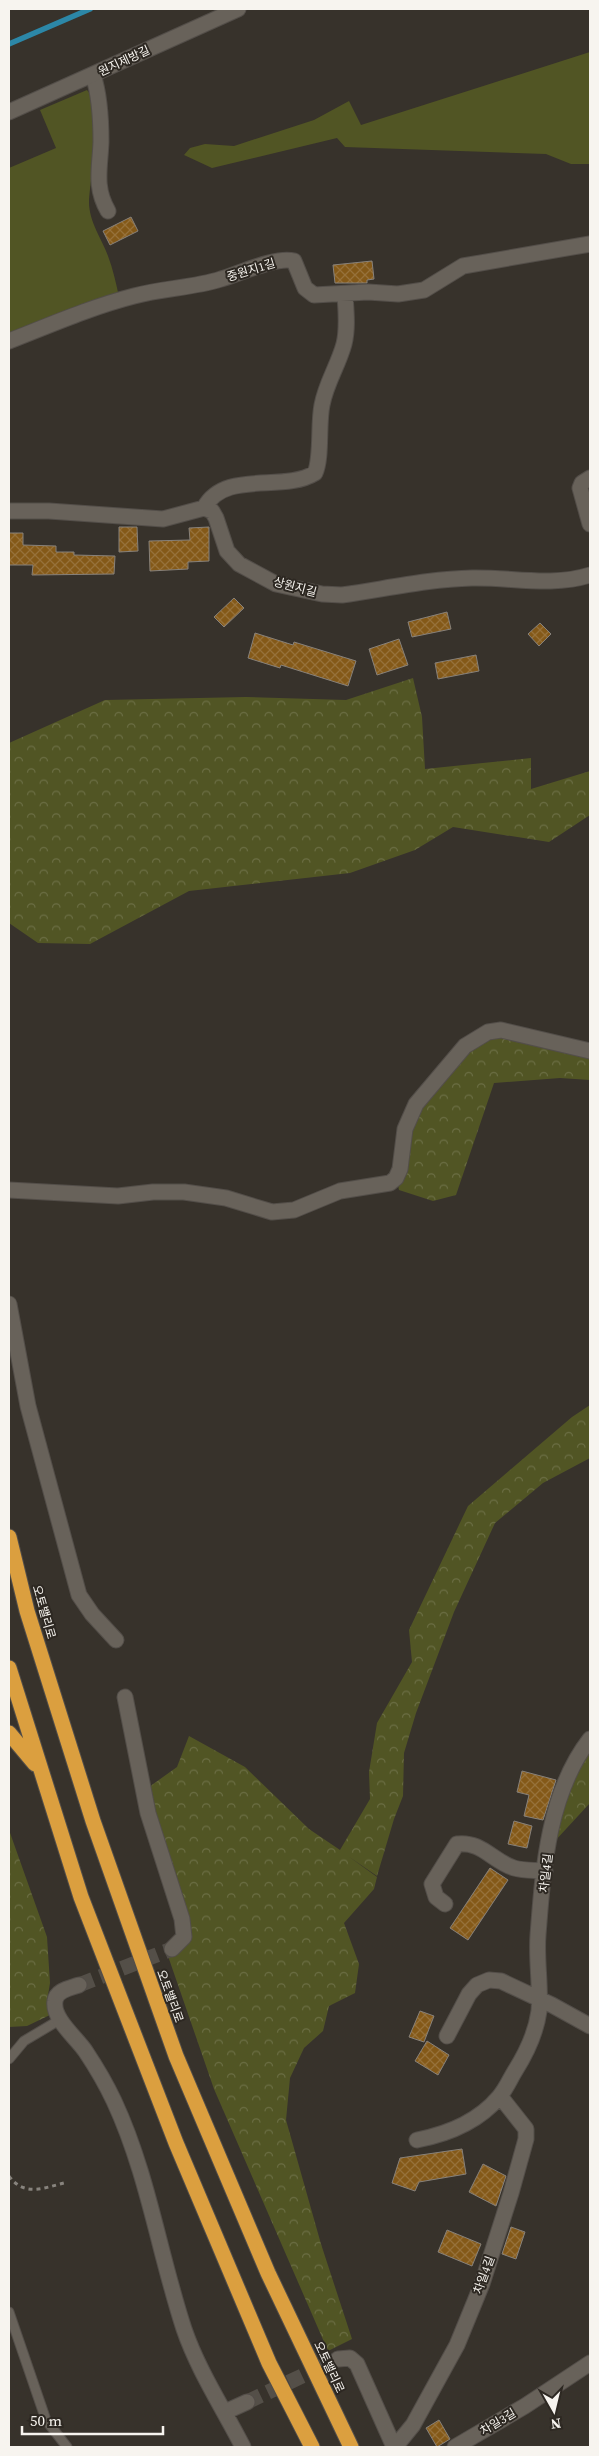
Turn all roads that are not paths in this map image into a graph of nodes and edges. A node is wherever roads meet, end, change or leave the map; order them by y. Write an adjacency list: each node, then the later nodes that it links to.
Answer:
1 (238, 9): 2 (street, 원지제방길)
2 (93, 76): 3 (street, 원지제방길); 4 (street)
3 (9, 112)
4 (108, 211)
5 (590, 244): 6 (street, 중원지1길)
6 (345, 295): 7 (street, 중원지1길); 9 (street)
7 (9, 341)
8 (590, 478): 11 (street)
9 (204, 508): 10 (street); 12 (street, 상원지길)
10 (9, 511)
11 (590, 524)
12 (590, 574)
13 (590, 1051): 14 (street)
14 (9, 1190)
15 (9, 1304): 17 (street)
16 (9, 1538): 42 (highway, 오토밸리로)
17 (116, 1640)
18 (9, 1668): 22 (highway)
19 (125, 1697): 25 (street)
20 (9, 1733): 22 (highway)
21 (590, 1740): 23 (street, 차일4길)
22 (42, 1773): 41 (highway)
23 (545, 1872): 24 (street); 27 (street, 차일4길)
24 (445, 1904)
25 (172, 1949)
26 (79, 1985): 28 (street)
27 (539, 1999): 29 (street); 30 (street); 32 (street, 차일4길)
28 (61, 2019): 31 (lane); 38 (street)
29 (590, 2026)
30 (447, 2036)
31 (9, 2059)
32 (500, 2096): 33 (street, 차일4길); 43 (street, 차일4길)
33 (417, 2140)
34 (9, 2312): 39 (lane)
35 (338, 2360): 43 (street)
36 (590, 2363): 44 (street, 차일3길)
37 (247, 2402): 38 (street)
38 (225, 2412): 40 (street)
39 (67, 2447)
40 (243, 2447)
41 (312, 2447)
42 (350, 2447)
43 (395, 2447)
44 (455, 2447)

